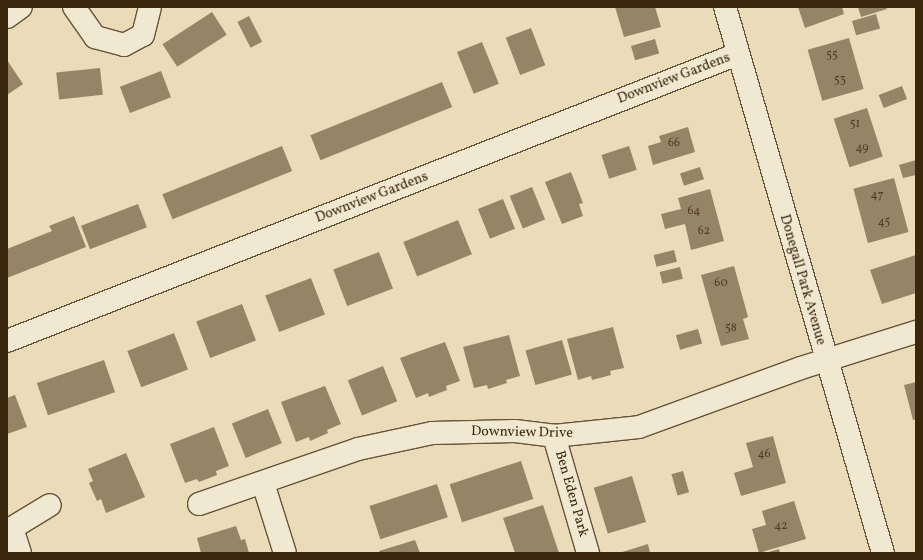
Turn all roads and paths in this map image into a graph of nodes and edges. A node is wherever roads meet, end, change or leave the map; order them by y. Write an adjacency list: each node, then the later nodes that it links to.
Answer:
1 (21, 7): 5 (street)
2 (74, 7): 3 (street)
3 (150, 7)
4 (725, 7): 6 (street, Donegall Park Avenue)
5 (7, 17)
6 (738, 54): 8 (street, Downview Gardens); 9 (street, Donegall Park Avenue)
7 (916, 332): 9 (street, Downview Drive)
8 (7, 341)
9 (826, 361): 10 (street, Downview Drive); 17 (street, Donegall Park Avenue)
10 (554, 436): 11 (street, Downview Drive); 16 (street, Ben Eden Park)
11 (263, 483): 12 (street, Downview Drive); 15 (street)
12 (199, 504)
13 (50, 505): 14 (street)
14 (20, 553)
15 (284, 553)
16 (588, 553)
17 (883, 553)

